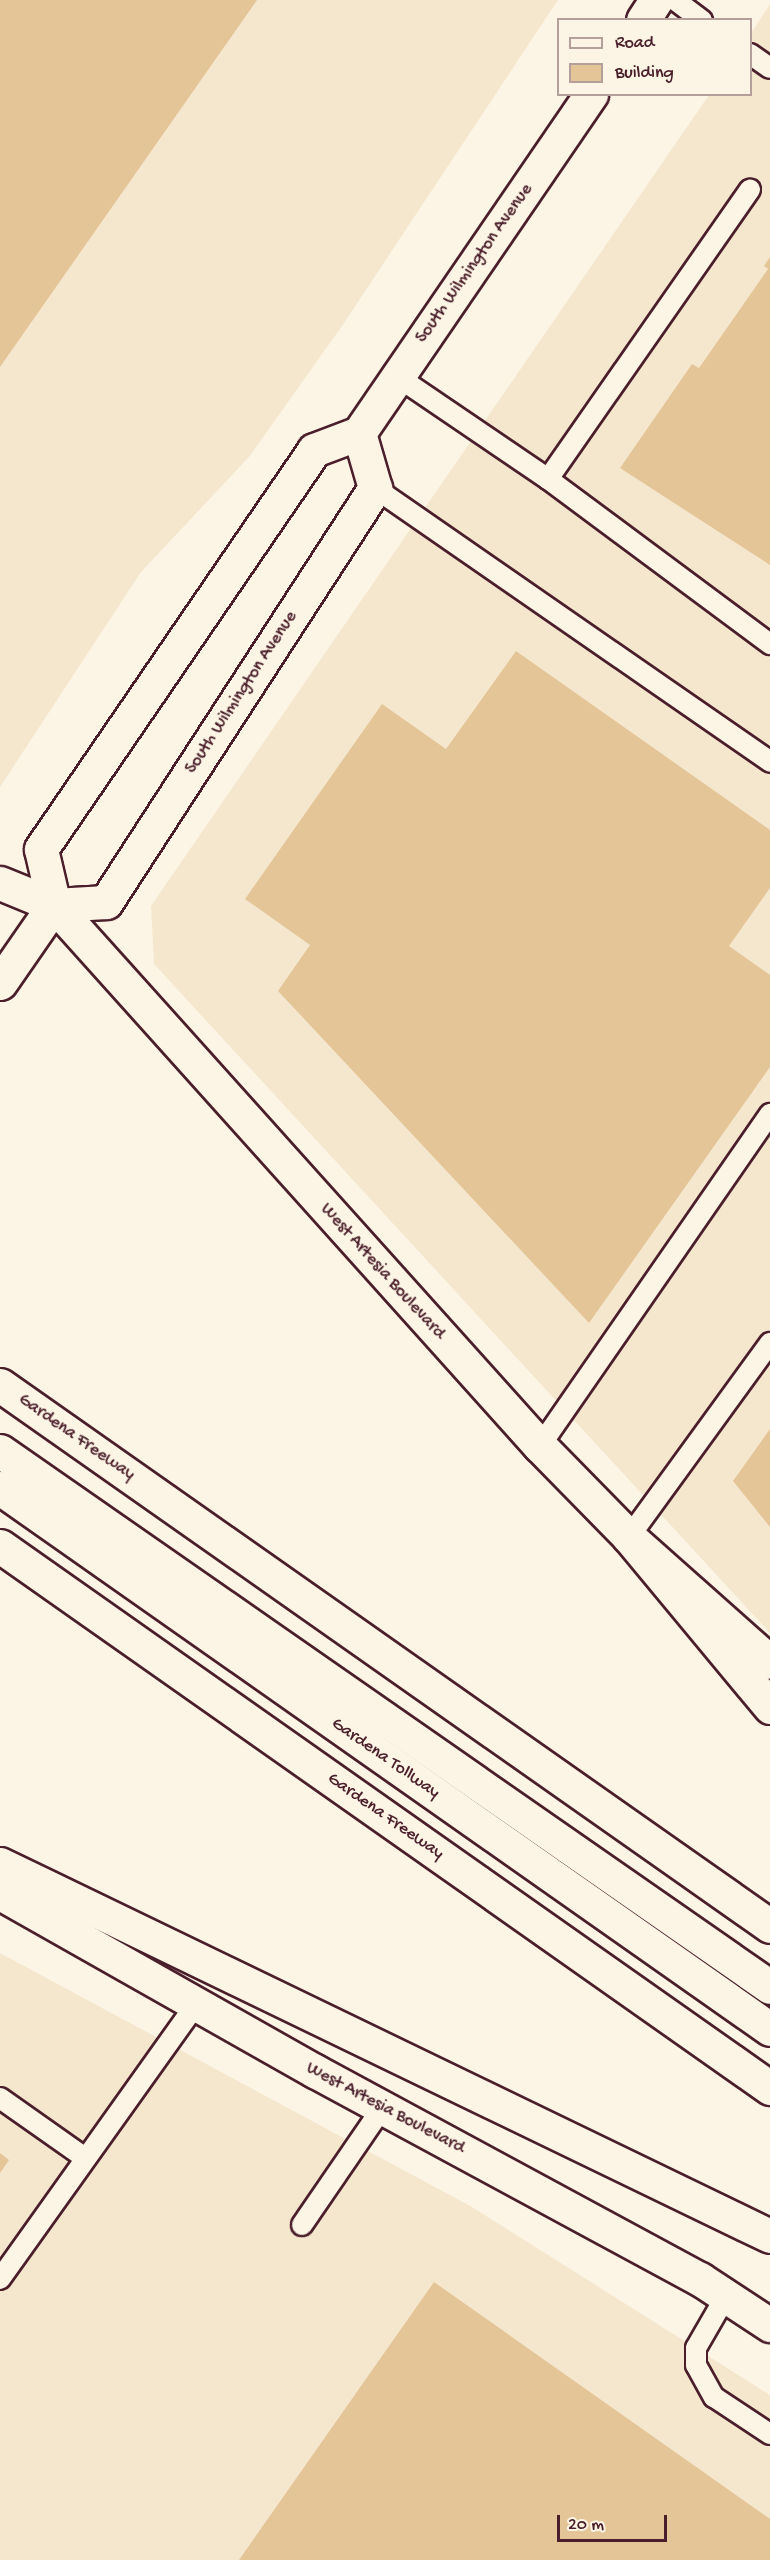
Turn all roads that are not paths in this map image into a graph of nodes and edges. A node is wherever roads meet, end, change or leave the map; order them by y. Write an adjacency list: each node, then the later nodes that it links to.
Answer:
1 (656, 0): 3 (main road)
2 (675, 0): 4 (lane)
3 (644, 18)
4 (699, 18)
5 (752, 55): 6 (lane)
6 (770, 68)
7 (590, 96): 9 (main road, South Wilmington Avenue)
8 (750, 189): 11 (lane)
9 (398, 377): 10 (main road, South Wilmington Avenue); 11 (lane)
10 (359, 433): 12 (main road); 16 (main road)
11 (548, 479): 13 (lane)
12 (375, 488): 14 (lane); 16 (main road, South Wilmington Avenue)
13 (770, 644)
14 (770, 762)
15 (0, 883): 16 (main road, West Artesia Boulevard)
16 (54, 905): 17 (main road); 21 (main road, West Artesia Boulevard)
17 (0, 983)
18 (770, 1114): 21 (lane)
19 (770, 1343): 24 (lane)
20 (0, 1385): 30 (main road, Gardena Freeway)
21 (540, 1446): 24 (main road, West Artesia Boulevard)
22 (0, 1451): 31 (main road, Gardena Tollway)
23 (0, 1488): 33 (main road, Gardena Tollway)
24 (629, 1538): 26 (main road, West Artesia Boulevard); 27 (main road)
25 (0, 1546): 34 (main road, Gardena Freeway)
26 (770, 1662)
27 (770, 1707)
28 (0, 1864): 39 (main road)
29 (0, 1893): 32 (main road, West Artesia Boulevard)
30 (770, 1926)
31 (770, 1987)
32 (196, 2004): 36 (main road, West Artesia Boulevard); 37 (lane)
33 (770, 2029)
34 (770, 2088)
35 (0, 2098): 37 (lane)
36 (382, 2108): 38 (lane); 41 (main road, West Artesia Boulevard)
37 (85, 2158): 40 (lane)
38 (302, 2225)
39 (770, 2236)
40 (0, 2279)
41 (726, 2296): 42 (main road, West Artesia Boulevard); 43 (lane)
42 (770, 2325)
43 (770, 2434)

